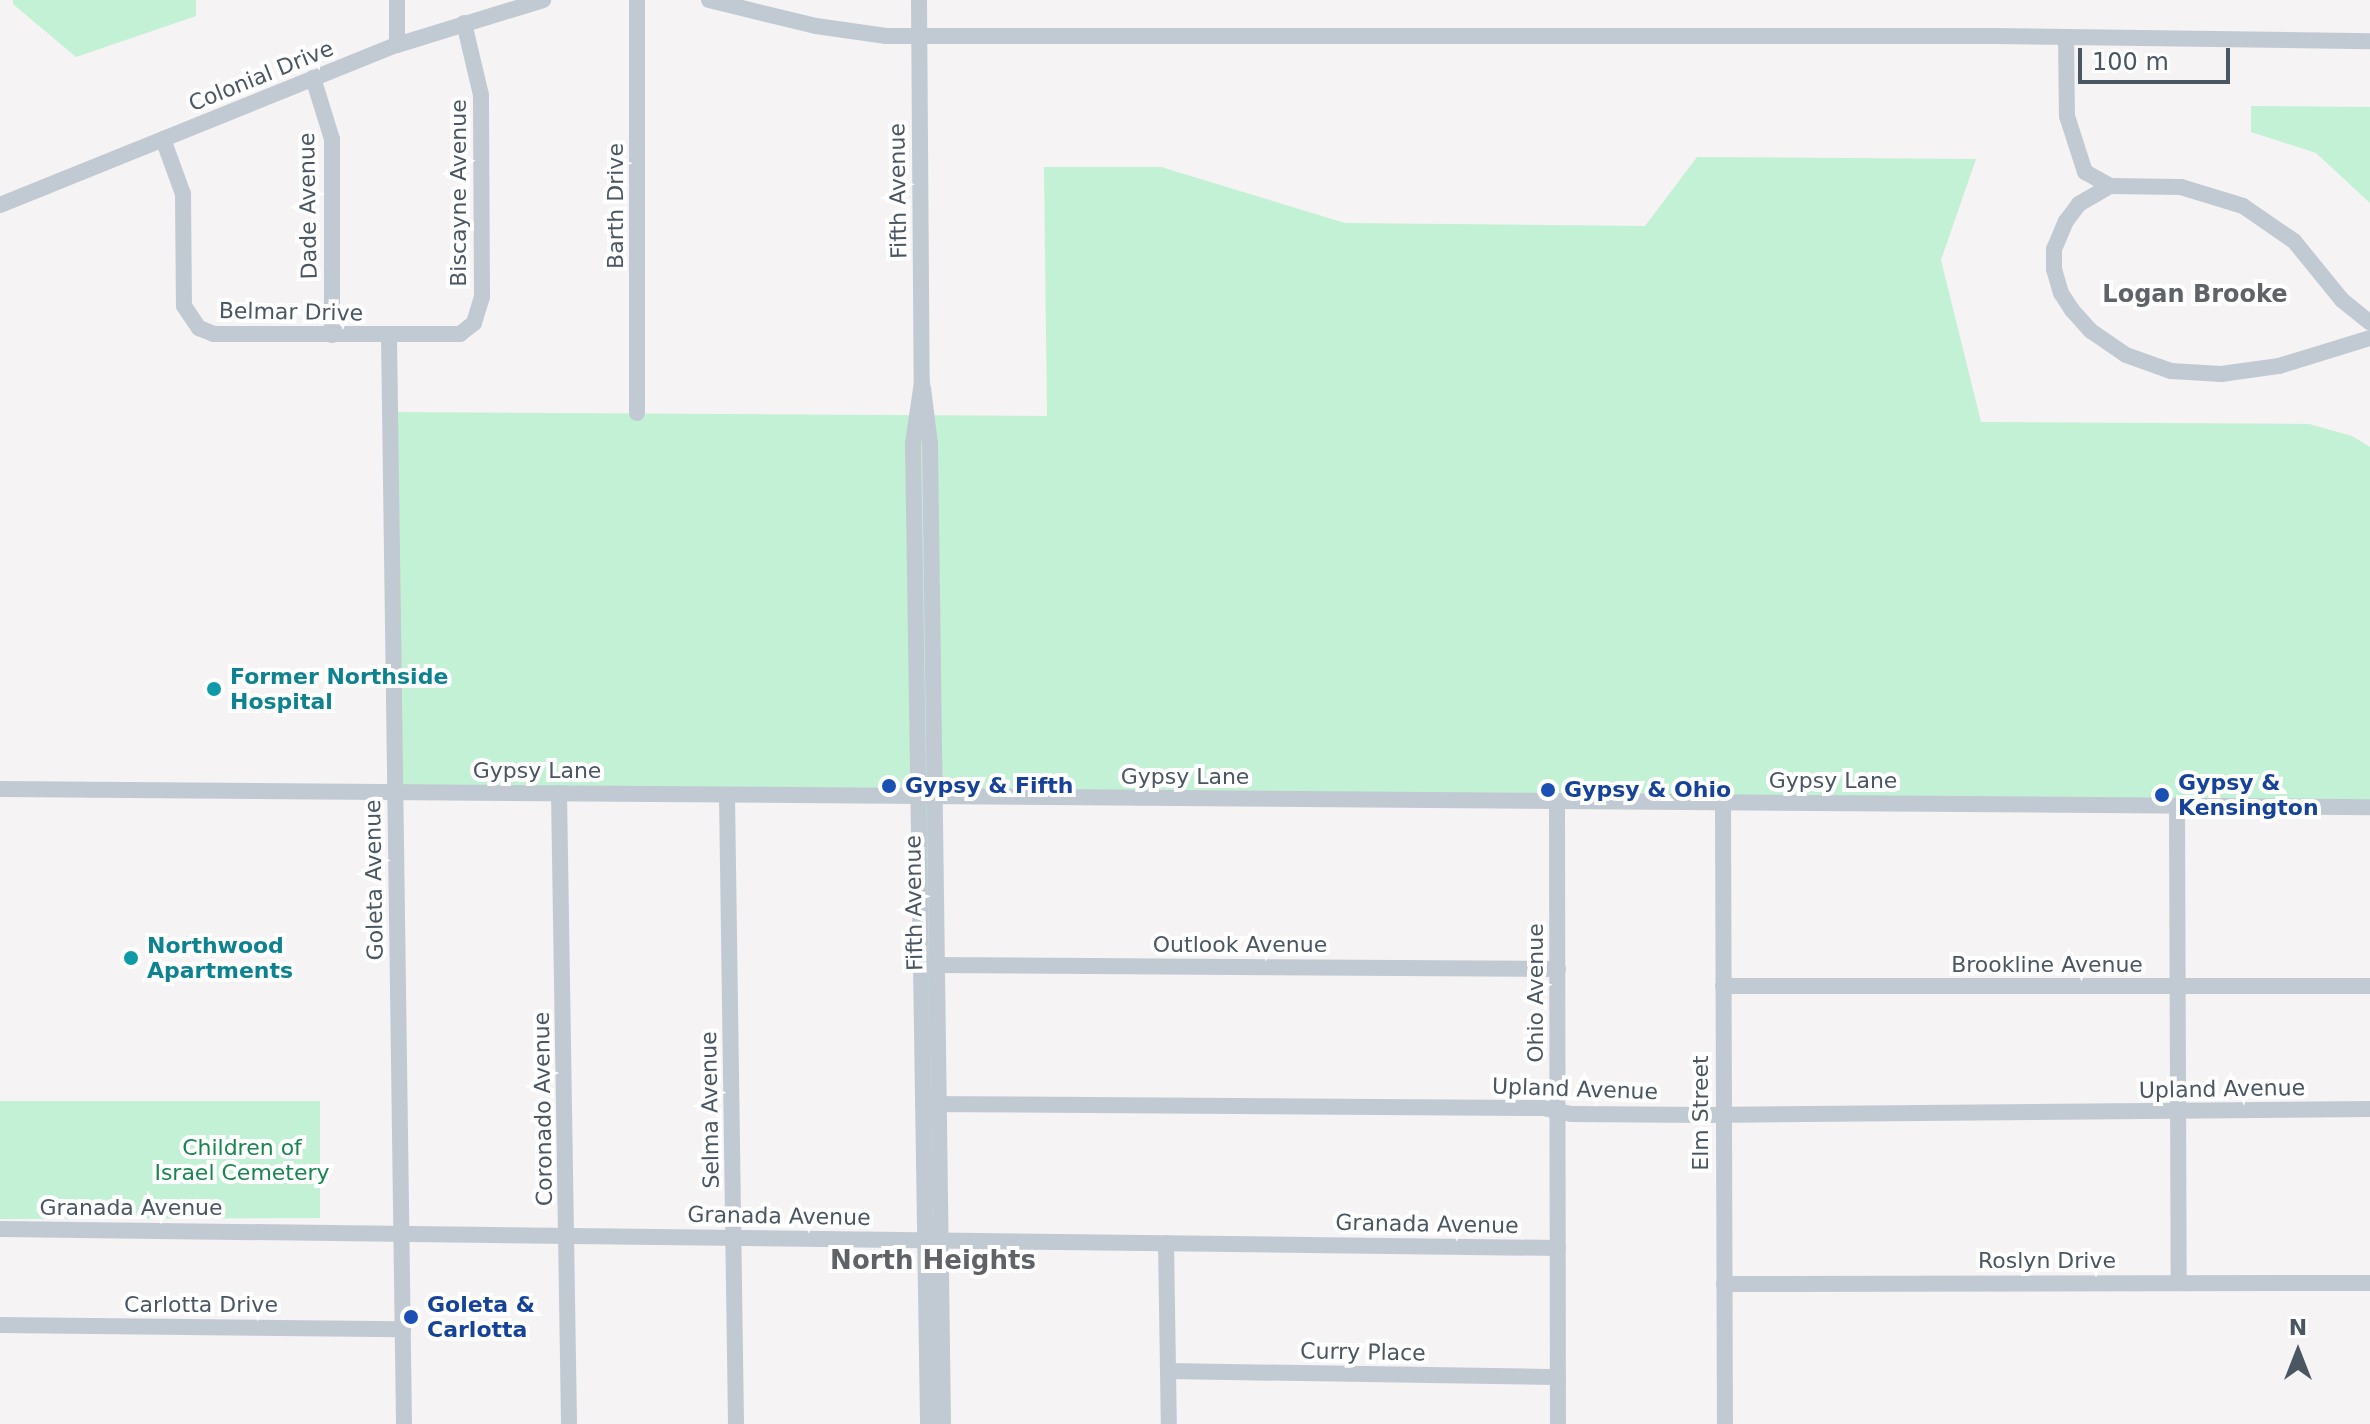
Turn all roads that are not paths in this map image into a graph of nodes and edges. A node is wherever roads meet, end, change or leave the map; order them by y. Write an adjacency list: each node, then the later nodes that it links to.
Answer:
1 (397, 0): 11 (street)
2 (543, 0): 7 (street, Colonial Drive)
3 (637, 0): 23 (street, Barth Drive)
4 (709, 0): 6 (street)
5 (919, 0): 8 (street, Fifth Avenue)
6 (735, 3): 8 (street)
7 (464, 23): 11 (street, Colonial Drive); 20 (street, Biscayne Avenue)
8 (918, 36): 9 (street); 28 (street, Fifth Avenue)
9 (2066, 37): 10 (street); 14 (street)
10 (2370, 41)
11 (397, 45): 12 (street, Colonial Drive)
12 (313, 78): 13 (street, Colonial Drive); 19 (street, Dade Avenue)
13 (163, 139): 17 (street, Colonial Drive); 19 (street, Belmar Drive)
14 (2085, 172): 15 (street); 16 (street)
15 (2110, 186): 16 (street); 18 (street)
16 (2079, 204): 22 (street)
17 (0, 205)
18 (2365, 319): 22 (street)
19 (332, 335): 20 (street, Belmar Drive)
20 (389, 336): 25 (street, Goleta Avenue)
21 (2370, 338): 22 (street)
22 (2352, 344)
23 (637, 413)
24 (0, 789): 25 (street, Gypsy Lane)
25 (395, 792): 26 (street, Gypsy Lane); 44 (street, Goleta Avenue)
26 (559, 793): 27 (street, Gypsy Lane); 45 (street, Coronado Avenue)
27 (727, 795): 28 (street, Gypsy Lane); 46 (street, Selma Avenue)
28 (926, 797): 29 (street, Gypsy Lane); 33 (street, Fifth Avenue)
29 (1557, 801): 30 (street, Gypsy Lane); 34 (street, Ohio Avenue)
30 (1723, 802): 31 (street, Gypsy Lane); 35 (street, Elm Street)
31 (2177, 806): 32 (street, Gypsy Lane); 37 (street)
32 (2370, 807)
33 (930, 965): 34 (street, Outlook Avenue); 38 (street, Fifth Avenue)
34 (1558, 969): 40 (street, Ohio Avenue)
35 (1723, 986): 37 (street, Brookline Avenue); 42 (street, Elm Street)
36 (2370, 986): 37 (street, Brookline Avenue)
37 (2178, 987): 41 (street)
38 (931, 1104): 40 (street, Upland Avenue); 47 (street, Fifth Avenue)
39 (2370, 1109): 41 (street, Upland Avenue)
40 (1558, 1111): 42 (street, Upland Avenue); 49 (street, Ohio Avenue)
41 (2178, 1112): 42 (street, Upland Avenue); 50 (street)
42 (1724, 1115): 52 (street, Elm Street)
43 (0, 1229): 44 (street, Granada Avenue)
44 (401, 1233): 45 (street, Granada Avenue); 54 (street, Goleta Avenue)
45 (566, 1235): 46 (street, Granada Avenue); 58 (street, Coronado Avenue)
46 (733, 1237): 47 (street, Granada Avenue); 59 (street, Selma Avenue)
47 (933, 1240): 48 (street, Granada Avenue); 60 (street, Fifth Avenue); 61 (street, Fifth Avenue)
48 (1166, 1243): 49 (street, Granada Avenue); 55 (street)
49 (1558, 1248): 56 (street, Ohio Avenue)
50 (2179, 1283): 51 (street, Roslyn Drive); 52 (street, Roslyn Drive)
51 (2370, 1283)
52 (1724, 1284): 64 (street, Elm Street)
53 (0, 1325): 54 (street, Carlotta Drive)
54 (403, 1329): 57 (street, Goleta Avenue)
55 (1168, 1371): 56 (street, Curry Place); 62 (street)
56 (1558, 1377): 63 (street, Ohio Avenue)
57 (404, 1424)
58 (569, 1424)
59 (736, 1424)
60 (928, 1424)
61 (943, 1424)
62 (1169, 1424)
63 (1558, 1424)
64 (1725, 1424)

